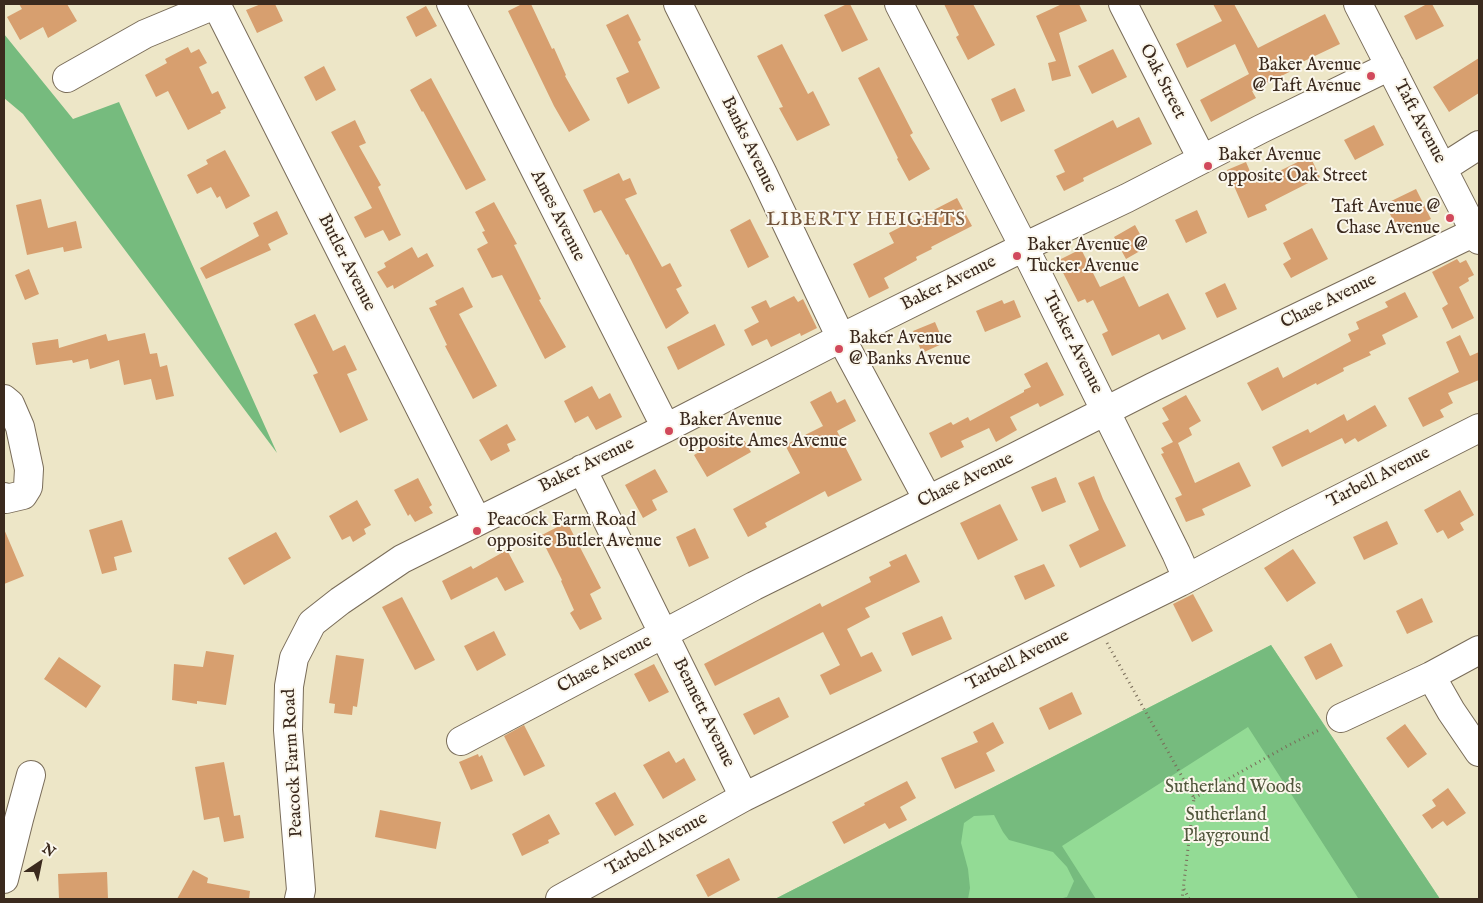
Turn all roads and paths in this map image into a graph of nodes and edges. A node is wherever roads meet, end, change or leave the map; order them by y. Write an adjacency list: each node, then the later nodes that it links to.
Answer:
1 (216, 4): 8 (street); 22 (street, Butler Avenue)
2 (451, 4): 17 (street, Ames Avenue)
3 (678, 4): 14 (street, Banks Avenue)
4 (900, 4): 13 (street, Tucker Avenue)
5 (1123, 4): 10 (street, Oak Street)
6 (1358, 4): 7 (street, Taft Avenue)
7 (1390, 66): 10 (street, Baker Avenue); 11 (street, Taft Avenue)
8 (68, 78)
9 (1479, 145): 11 (street)
10 (1202, 159): 13 (street, Baker Avenue)
11 (1443, 168): 12 (street, Taft Avenue)
12 (1477, 236): 16 (street, Chase Avenue)
13 (1024, 247): 14 (street, Baker Avenue); 16 (street, Tucker Avenue)
14 (841, 338): 17 (street, Baker Avenue); 21 (street, Banks Avenue)
15 (4, 399): 20 (street)
16 (1106, 411): 21 (street, Chase Avenue); 24 (street, Tucker Avenue)
17 (666, 428): 19 (street, Baker Avenue)
18 (1479, 428): 24 (street, Tarbell Avenue)
19 (582, 469): 22 (street, Baker Avenue); 26 (street, Bennett Avenue)
20 (4, 497)
21 (928, 500): 26 (street, Chase Avenue)
22 (477, 521): 23 (street, Baker Avenue)
23 (402, 559): 37 (street, Peacock Farm Road)
24 (1187, 578): 25 (street, Tarbell Avenue)
25 (1096, 622): 33 (street, Tarbell Avenue); 34 (path)
26 (663, 634): 30 (street, Chase Avenue); 33 (street, Bennett Avenue)
27 (1479, 650): 28 (street)
28 (1431, 676): 29 (street); 31 (street)
29 (1342, 718): 34 (path)
30 (461, 741)
31 (1479, 752)
32 (31, 775): 35 (street)
33 (744, 797): 38 (street, Tarbell Avenue)
34 (1194, 798): 36 (path)
35 (4, 879)
36 (1184, 888): 39 (path); 40 (path)
37 (299, 899)
38 (560, 899)
39 (1182, 899)
40 (1189, 899)

